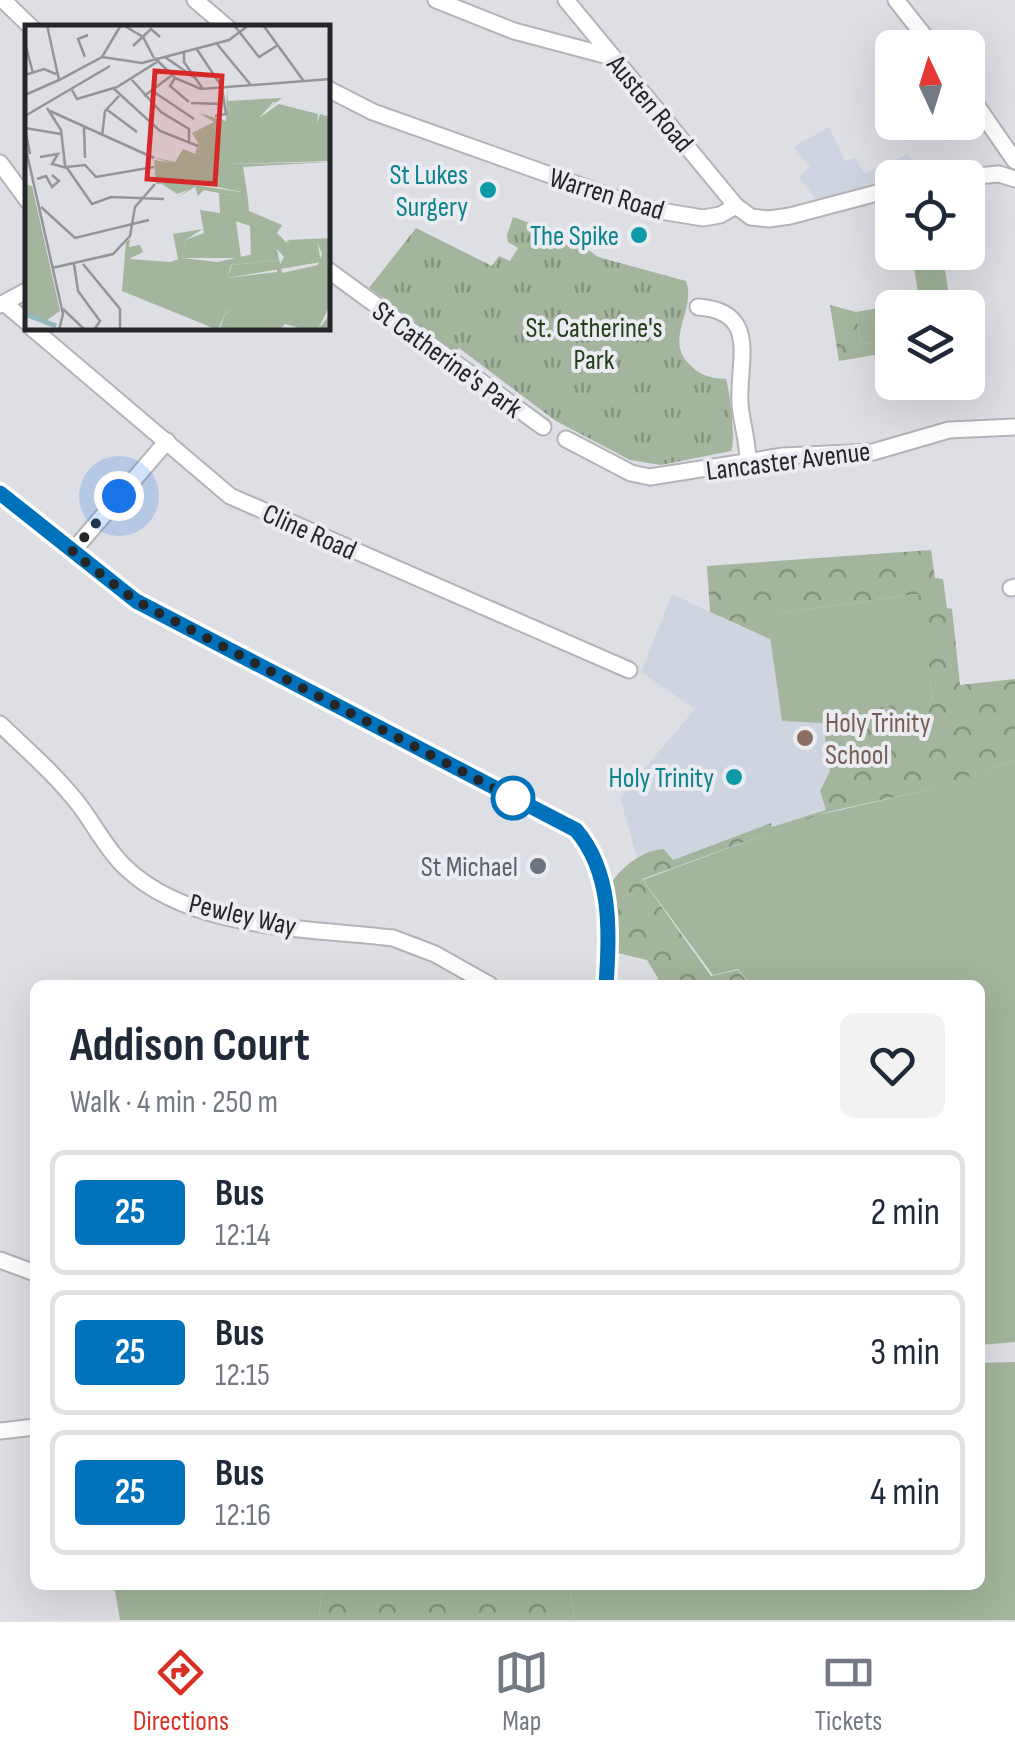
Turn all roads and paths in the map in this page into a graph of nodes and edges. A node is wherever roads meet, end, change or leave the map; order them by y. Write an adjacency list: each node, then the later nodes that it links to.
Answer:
1 (3, 0): 6 (street)
2 (195, 0): 7 (street)
3 (436, 0): 9 (street)
4 (566, 0): 9 (street, Austen Road)
5 (896, 0): 8 (street)
6 (29, 25)
7 (224, 25)
8 (920, 30)
9 (613, 58): 16 (street, Austen Road)
10 (330, 89): 16 (street, Warren Road)
11 (985, 118): 12 (street)
12 (1015, 162)
13 (0, 164): 14 (street)
14 (7, 189)
15 (875, 194): 16 (street, Warren Road)
16 (736, 206)
17 (330, 272): 24 (street, St Catherine's Park)
18 (25, 292): 19 (street)
19 (2, 304): 21 (street, Cline Road)
20 (698, 306): 27 (street)
21 (25, 322)
22 (35, 330): 26 (street, Cline Road)
23 (1015, 426): 27 (street, Lancaster Avenue)
24 (542, 427)
25 (566, 440): 27 (street, Lancaster Avenue)
26 (166, 441): 29 (street); 30 (street, Cline Road)
27 (748, 460)
28 (0, 492): 29 (street)
29 (72, 552): 33 (street)
30 (629, 670)
31 (0, 724): 32 (street, Pewley Way)
32 (480, 980)
33 (606, 980)
34 (0, 1260): 35 (street)
35 (30, 1270)
36 (30, 1428): 37 (street)
37 (0, 1431)

